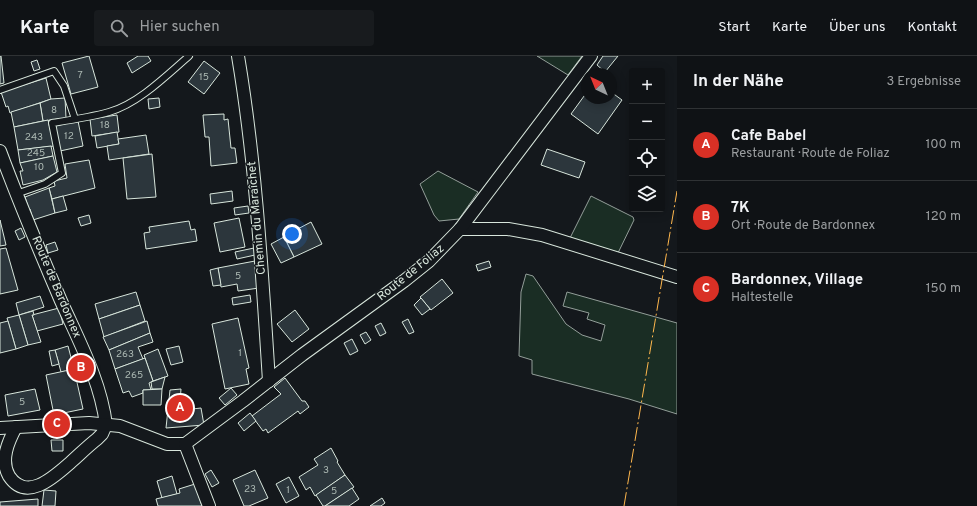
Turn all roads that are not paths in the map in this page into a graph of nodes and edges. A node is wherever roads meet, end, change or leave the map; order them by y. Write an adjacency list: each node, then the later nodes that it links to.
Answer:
1 (189, 56): 5 (lane)
2 (238, 56): 10 (street, Chemin du Maraîchet)
3 (591, 56): 8 (street, Route de Foliaz)
4 (0, 90): 5 (lane)
5 (75, 119): 7 (lane)
6 (0, 151): 7 (street, Route de Bardonnex)
7 (16, 194): 11 (street, Route de Bardonnex)
8 (460, 230): 9 (street); 10 (street, Route de Foliaz)
9 (677, 277)
10 (269, 381): 14 (street, Route de Foliaz)
11 (106, 425): 12 (street); 12 (street); 14 (street)
12 (16, 427): 13 (street)
13 (0, 428)
14 (185, 444): 15 (street)
15 (209, 506)

